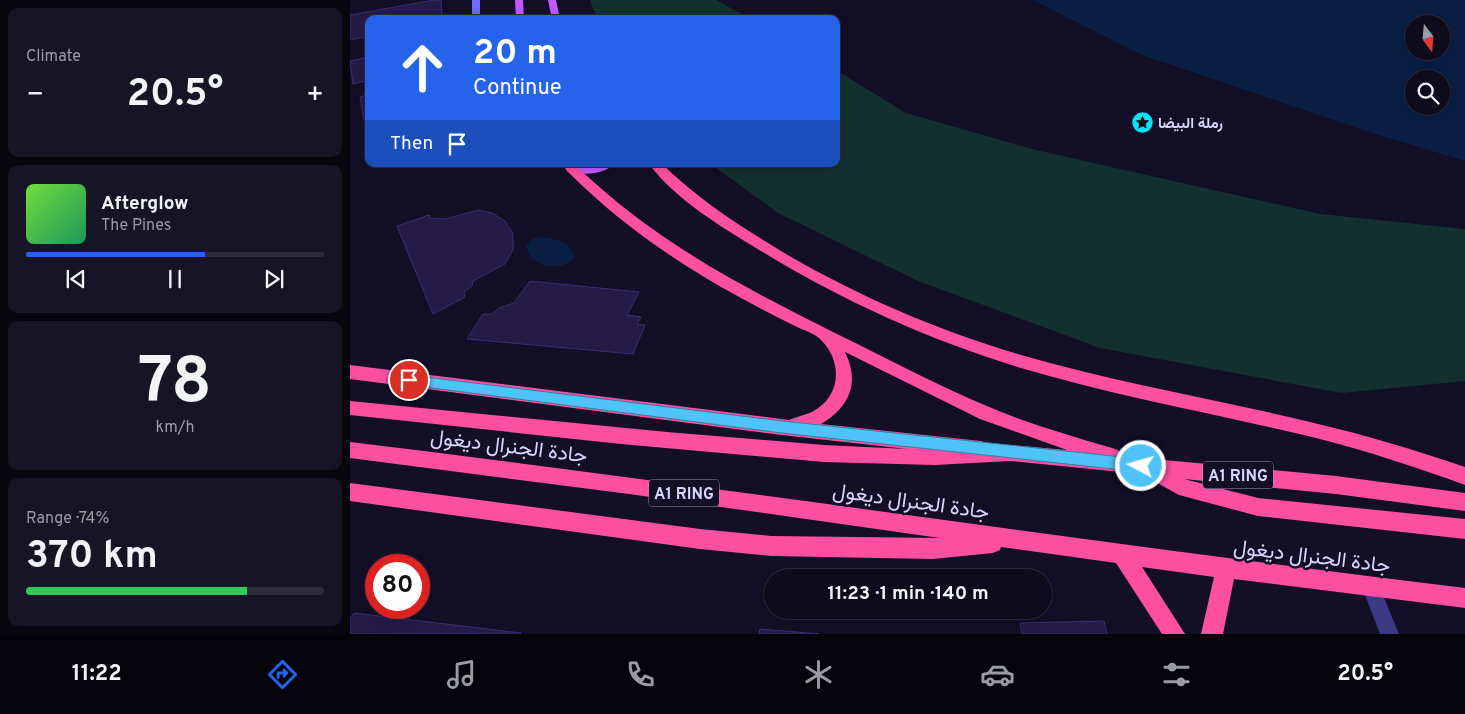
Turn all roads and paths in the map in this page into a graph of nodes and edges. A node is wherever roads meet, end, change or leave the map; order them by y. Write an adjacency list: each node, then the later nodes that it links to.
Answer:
1 (476, 0): 4 (street)
2 (519, 0): 5 (main road)
3 (552, 0): 6 (main road)
4 (476, 15)
5 (520, 15)
6 (555, 15)
7 (570, 167): 11 (highway)
8 (574, 167): 9 (main road)
9 (600, 167)
10 (658, 167): 18 (highway)
11 (827, 336): 14 (highway); 17 (highway)
12 (350, 372): 14 (highway)
13 (350, 408): 16 (highway, جادة الجنرال ديغول / A1 RING)
14 (782, 427): 16 (highway)
15 (350, 450): 22 (highway, جادة الجنرال ديغول / A1 RING)
16 (1010, 452): 17 (highway, جادة الجنرال ديغول / A1 RING)
17 (1141, 466): 20 (highway, جادة الجنرال ديغول / A1 RING); 21 (highway)
18 (1465, 476)
19 (350, 492): 22 (highway)
20 (1465, 502)
21 (1465, 529)
22 (1017, 540): 23 (highway, جادة الجنرال ديغول / A1 RING)
23 (1123, 556): 24 (highway, جادة الجنرال ديغول / A1 RING); 27 (highway)
24 (1226, 569): 25 (highway, جادة الجنرال ديغول / A1 RING); 28 (highway)
25 (1371, 587): 26 (highway, جادة الجنرال ديغول / A1 RING); 29 (lane)
26 (1465, 598)
27 (1174, 634)
28 (1212, 634)
29 (1390, 634)

